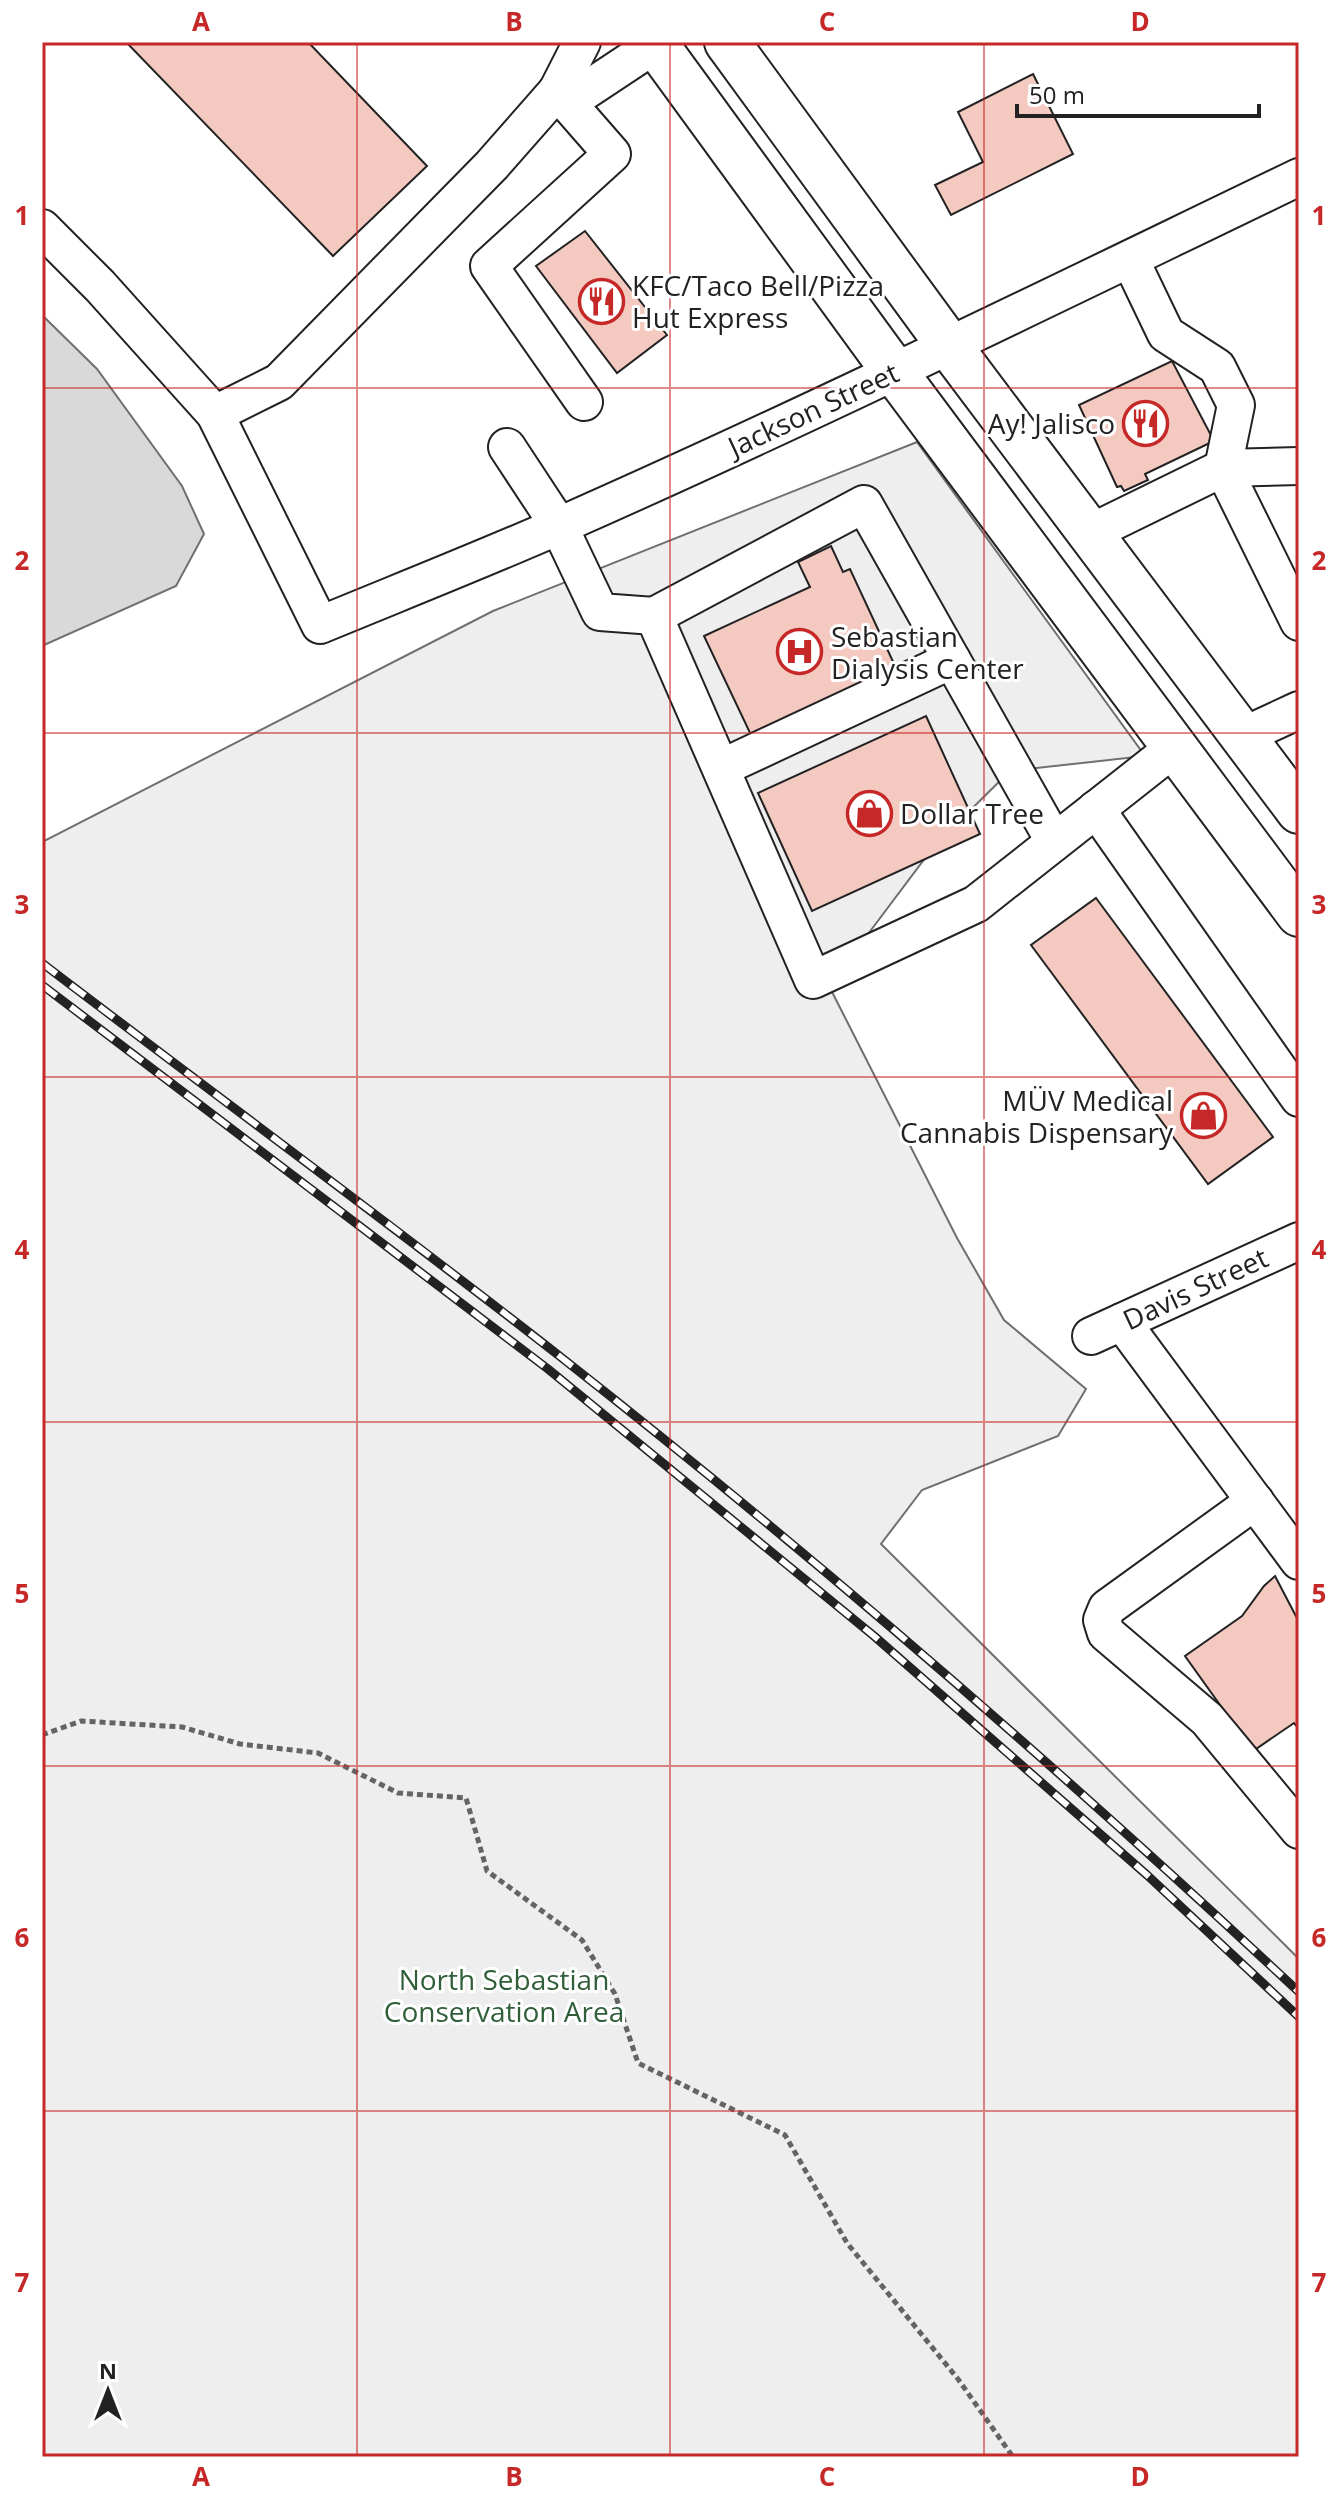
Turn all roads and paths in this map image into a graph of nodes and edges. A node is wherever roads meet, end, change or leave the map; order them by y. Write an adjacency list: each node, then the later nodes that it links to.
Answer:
1 (582, 42): 4 (street)
2 (727, 42): 8 (main road)
3 (655, 43): 4 (street); 9 (main road)
4 (557, 91): 10 (street); 11 (street)
5 (1299, 177): 7 (street, Jackson Street)
6 (42, 228): 11 (street)
7 (1130, 259): 8 (street, Jackson Street); 14 (street)
8 (950, 347): 9 (street, Jackson Street); 16 (main road)
9 (894, 371): 15 (street, Jackson Street); 22 (main road)
10 (584, 402)
11 (215, 414): 15 (street, Jackson Street)
12 (507, 447): 15 (street)
13 (1299, 466): 14 (street)
14 (1223, 468): 16 (street); 18 (street)
15 (559, 526): 17 (street)
16 (1090, 533): 21 (main road)
17 (654, 616): 19 (street); 23 (street)
18 (1299, 622)
19 (952, 660): 23 (street); 26 (street)
20 (1299, 710): 21 (street)
21 (1243, 736): 25 (main road)
22 (1174, 748): 24 (street); 27 (main road)
23 (721, 768): 26 (street)
24 (1096, 809): 26 (street); 28 (street)
25 (1299, 811)
26 (1054, 841)
27 (1299, 914)
28 (1299, 1098)
29 (1299, 1241): 30 (street, Davis Street)
30 (1255, 1501): 31 (street); 33 (street)
31 (1299, 1561)
32 (42, 1735): 34 (path)
33 (1299, 1830)
34 (1013, 2457)

